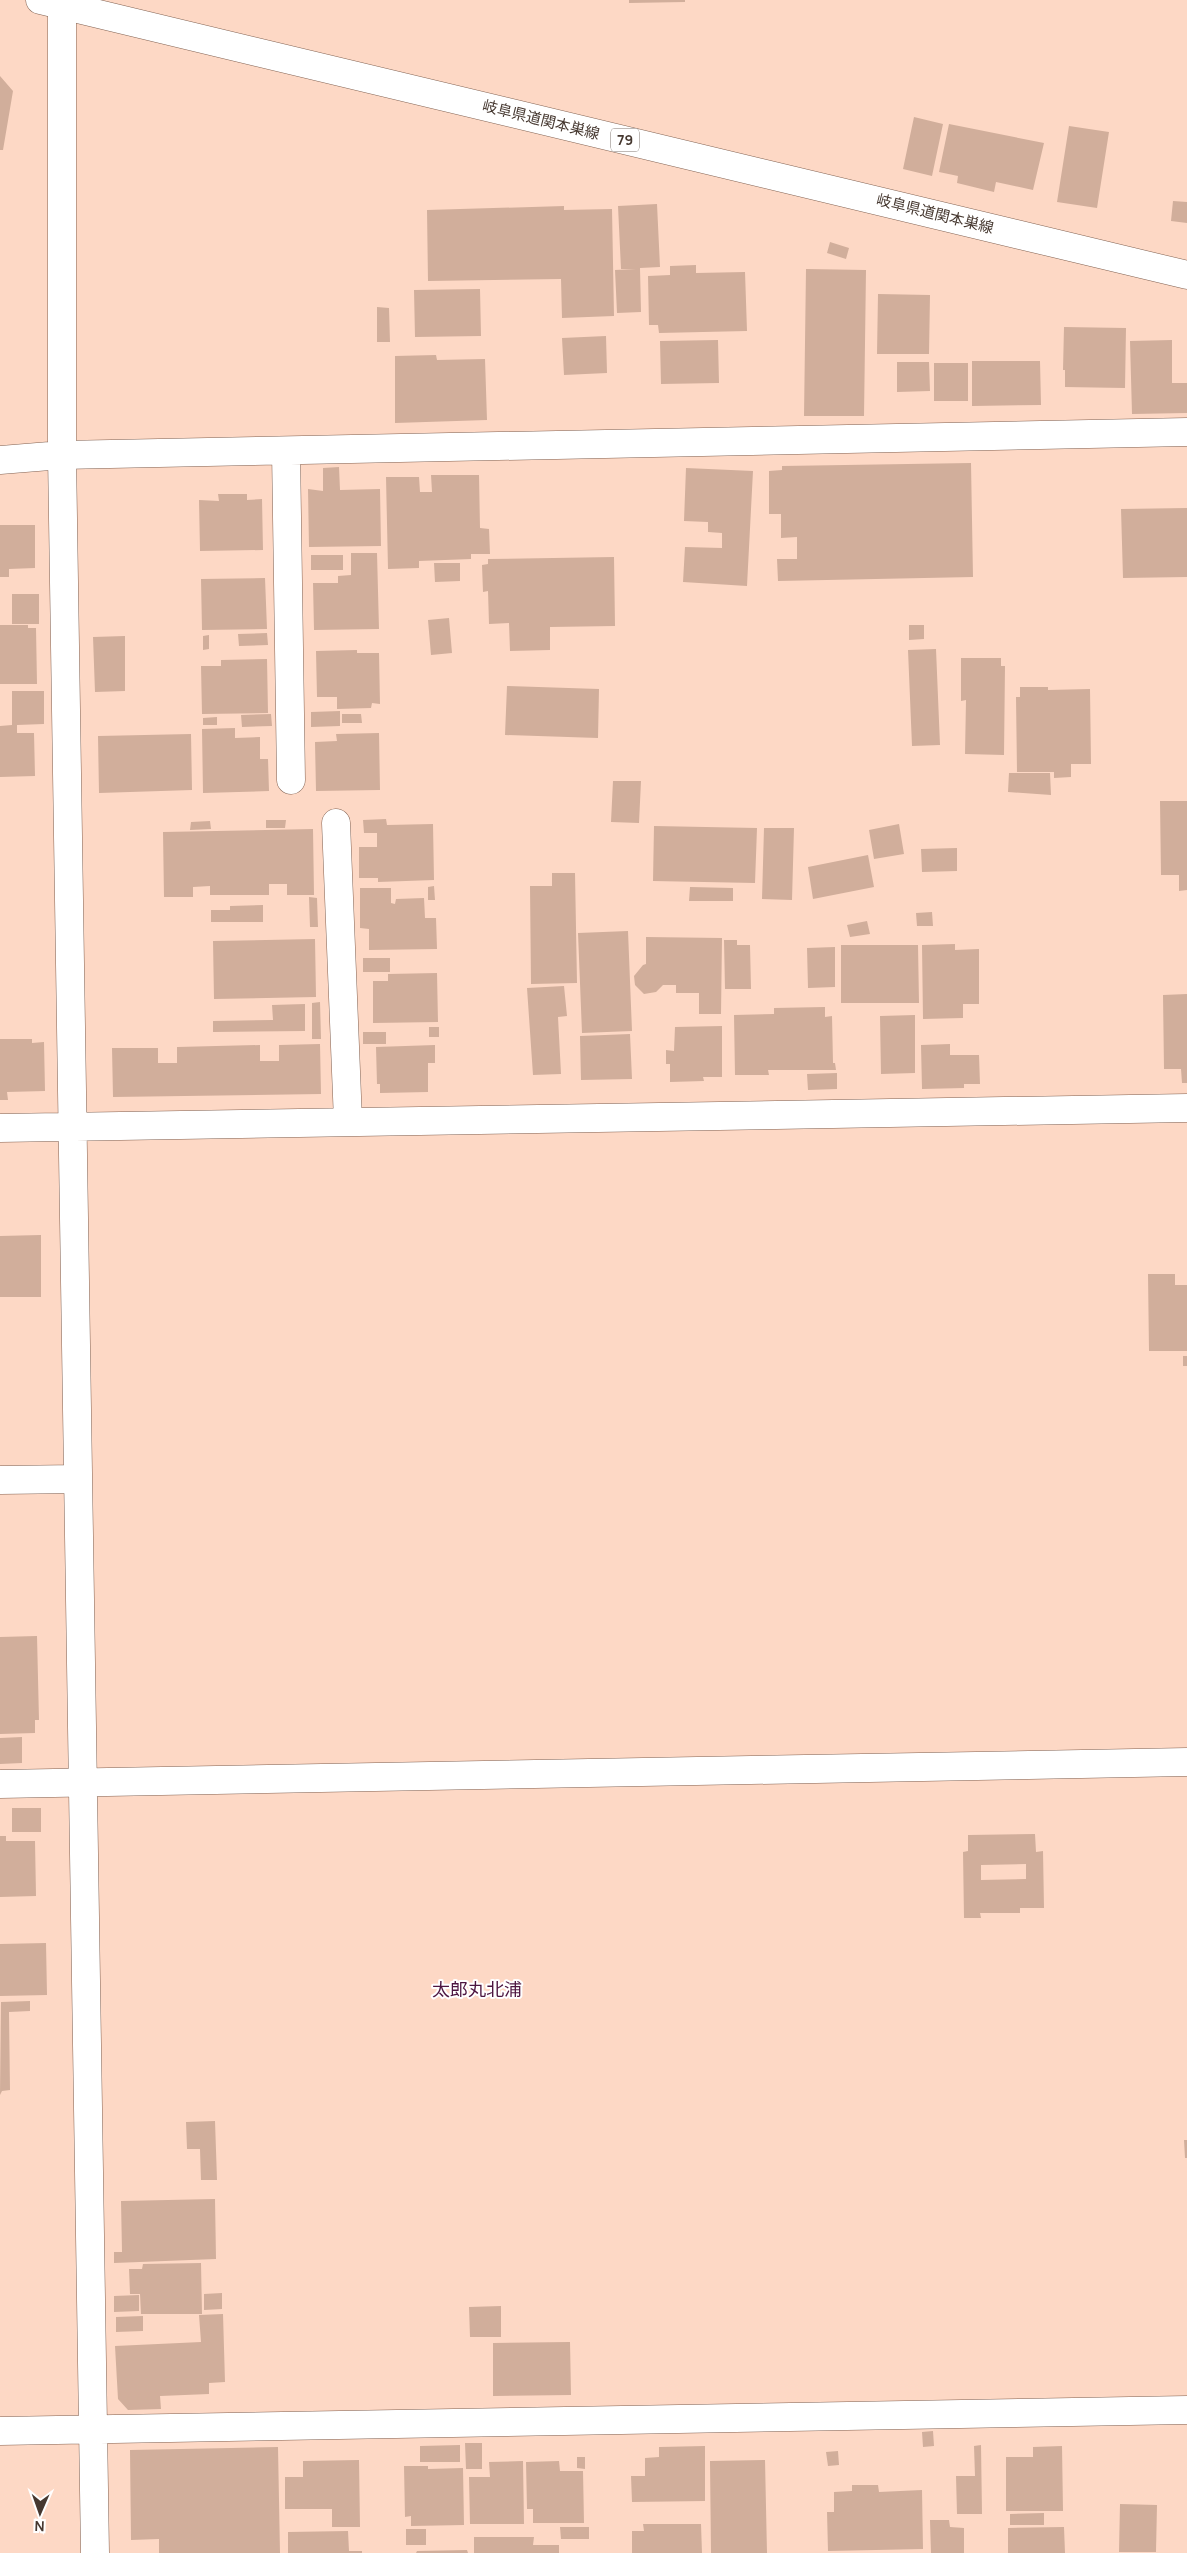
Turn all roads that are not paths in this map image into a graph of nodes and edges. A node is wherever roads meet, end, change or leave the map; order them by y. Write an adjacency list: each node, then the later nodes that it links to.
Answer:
1 (55, 2): 2 (street, 岐阜県道関本巣線 / 79); 5 (street)
2 (1187, 275)
3 (1187, 432): 4 (street)
4 (286, 450): 5 (street); 7 (street)
5 (62, 455): 6 (street); 11 (street)
6 (0, 460)
7 (291, 780)
8 (336, 823): 10 (street)
9 (1187, 1108): 10 (street)
10 (348, 1121): 11 (street)
11 (73, 1126): 12 (street); 13 (street)
12 (0, 1128)
13 (78, 1479): 14 (street); 16 (street)
14 (0, 1480)
15 (1187, 1762): 16 (street)
16 (82, 1783): 17 (street); 19 (street)
17 (0, 1784)
18 (1187, 2410): 19 (street)
19 (94, 2430): 20 (street); 21 (street)
20 (0, 2431)
21 (95, 2553)

